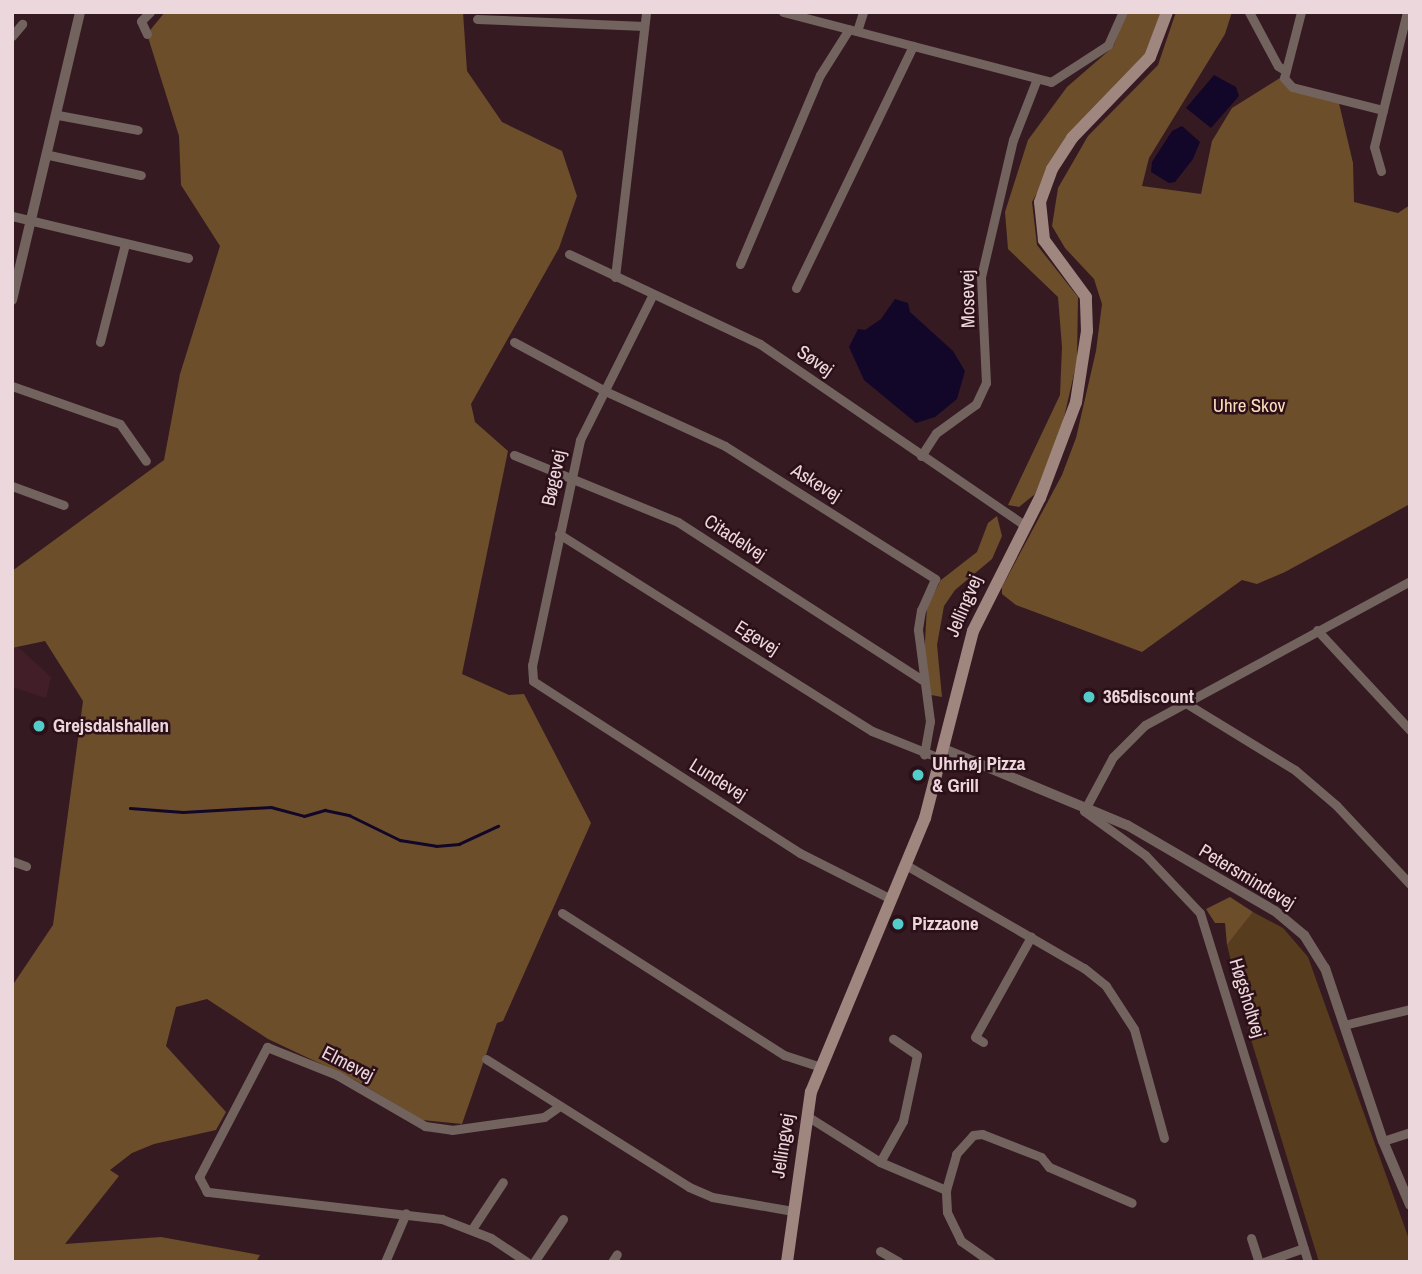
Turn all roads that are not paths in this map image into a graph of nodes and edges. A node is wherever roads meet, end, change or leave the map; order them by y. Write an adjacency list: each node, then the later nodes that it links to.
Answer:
1 (80, 12): 21 (street)
2 (150, 12): 15 (street)
3 (646, 12): 13 (street)
4 (783, 12): 14 (street)
5 (863, 12): 14 (street)
6 (1123, 12): 19 (street)
7 (1167, 12): 46 (main road, Jellingvej)
8 (1249, 12): 18 (street)
9 (1301, 12): 18 (street)
10 (1408, 14): 20 (street)
11 (477, 19): 13 (street)
12 (22, 24): 16 (street)
13 (644, 26): 32 (street)
14 (853, 30): 17 (street); 31 (street)
15 (147, 34)
16 (12, 36)
17 (913, 46): 19 (street); 33 (street)
18 (1286, 71): 20 (street)
19 (1036, 81): 41 (street, Mosevej)
20 (1383, 110): 24 (street)
21 (58, 115): 22 (street); 23 (street)
22 (138, 130)
23 (49, 155): 25 (street); 27 (street)
24 (1381, 171)
25 (141, 175)
26 (12, 216): 27 (street)
27 (34, 221): 28 (street); 35 (street)
28 (125, 244): 30 (street); 36 (street)
29 (569, 254): 32 (street, Søvej)
30 (188, 258)
31 (740, 264)
32 (615, 277): 34 (street, Søvej)
33 (796, 288)
34 (652, 296): 39 (street, Bøgevej); 41 (street, Søvej)
35 (12, 300)
36 (100, 342)
37 (514, 342): 39 (street, Askevej)
38 (12, 386): 42 (street)
39 (606, 391): 43 (street, Bøgevej); 50 (street, Askevej)
40 (514, 455): 43 (street, Citadelvej)
41 (921, 456): 46 (street, Søvej)
42 (146, 461)
43 (571, 478): 47 (street, Bøgevej); 50 (street, Citadelvej)
44 (12, 486): 45 (street)
45 (64, 505)
46 (1026, 526): 55 (main road, Jellingvej)
47 (559, 534): 51 (street, Bøgevej); 54 (street, Egevej)
48 (1410, 581): 49 (street)
49 (1317, 630): 52 (street); 53 (street)
50 (922, 680): 54 (street, Askevej)
51 (533, 681): 61 (street, Lundevej)
52 (1184, 702): 56 (street); 60 (street)
53 (1410, 730)
54 (924, 754): 55 (street, Egevej)
55 (943, 754): 56 (street, Petersmindevej); 58 (main road, Jellingvej)
56 (1087, 806): 65 (street, Petersmindevej); 85 (street, Høgsholtvej)
57 (12, 862): 59 (street)
58 (906, 864): 61 (main road, Jellingvej); 63 (street)
59 (26, 866)
60 (1410, 884)
61 (891, 899): 69 (main road, Jellingvej)
62 (562, 913): 69 (street)
63 (1031, 937): 67 (street); 73 (street)
64 (1410, 1009): 65 (street)
65 (1345, 1025): 74 (street, Petersmindevej)
66 (893, 1040): 75 (street)
67 (983, 1042)
68 (486, 1059): 70 (street)
69 (820, 1067): 71 (main road, Jellingvej)
70 (560, 1106): 80 (street); 81 (street, Elmevej)
71 (807, 1116): 75 (street); 80 (main road, Jellingvej)
72 (1410, 1132): 74 (street)
73 (1164, 1138)
74 (1383, 1141): 79 (street, Petersmindevej)
75 (880, 1162): 77 (street)
76 (503, 1182): 83 (street)
77 (946, 1190): 78 (street); 92 (street)
78 (1132, 1203)
79 (1410, 1205)
80 (793, 1211): 91 (main road, Jellingvej)
81 (406, 1213): 83 (street); 88 (street)
82 (563, 1219): 90 (street)
83 (472, 1230): 89 (street)
84 (1251, 1238): 93 (street)
85 (1304, 1248): 93 (street); 94 (street, Høgsholtvej)
86 (880, 1251): 87 (street)
87 (892, 1260)
88 (385, 1262)
89 (527, 1262)
90 (534, 1262)
91 (787, 1262)
92 (991, 1262)
93 (1262, 1262)
94 (1308, 1262)

